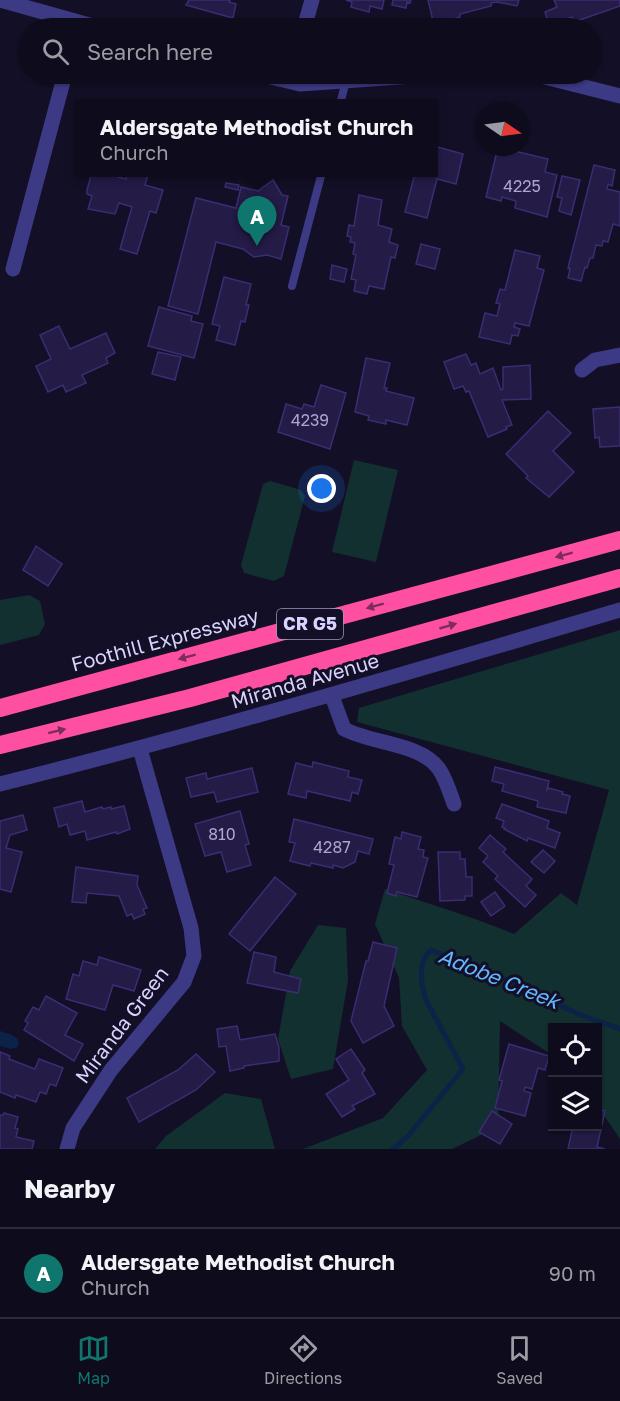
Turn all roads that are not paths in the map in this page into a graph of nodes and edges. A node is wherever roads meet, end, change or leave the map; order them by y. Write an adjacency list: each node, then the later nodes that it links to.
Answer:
1 (0, 0): 3 (street)
2 (312, 0): 4 (street)
3 (55, 18)
4 (307, 18)
5 (62, 84): 11 (street)
6 (345, 84): 9 (lane)
7 (572, 84): 8 (street)
8 (620, 96)
9 (341, 99)
10 (321, 177): 12 (lane)
11 (13, 269)
12 (292, 286)
13 (620, 355): 14 (street)
14 (582, 370)
15 (620, 540): 19 (highway, Foothill Expressway / CR G5, one-way to 19)
16 (620, 578): 20 (highway, CR G5, one-way to 16)
17 (620, 610): 18 (street, Miranda Avenue)
18 (332, 696): 21 (street, Miranda Avenue); 23 (street)
19 (0, 708)
20 (0, 745)
21 (140, 749): 22 (street, Miranda Avenue); 24 (street, Miranda Green)
22 (0, 784)
23 (454, 804)
24 (67, 1149)

